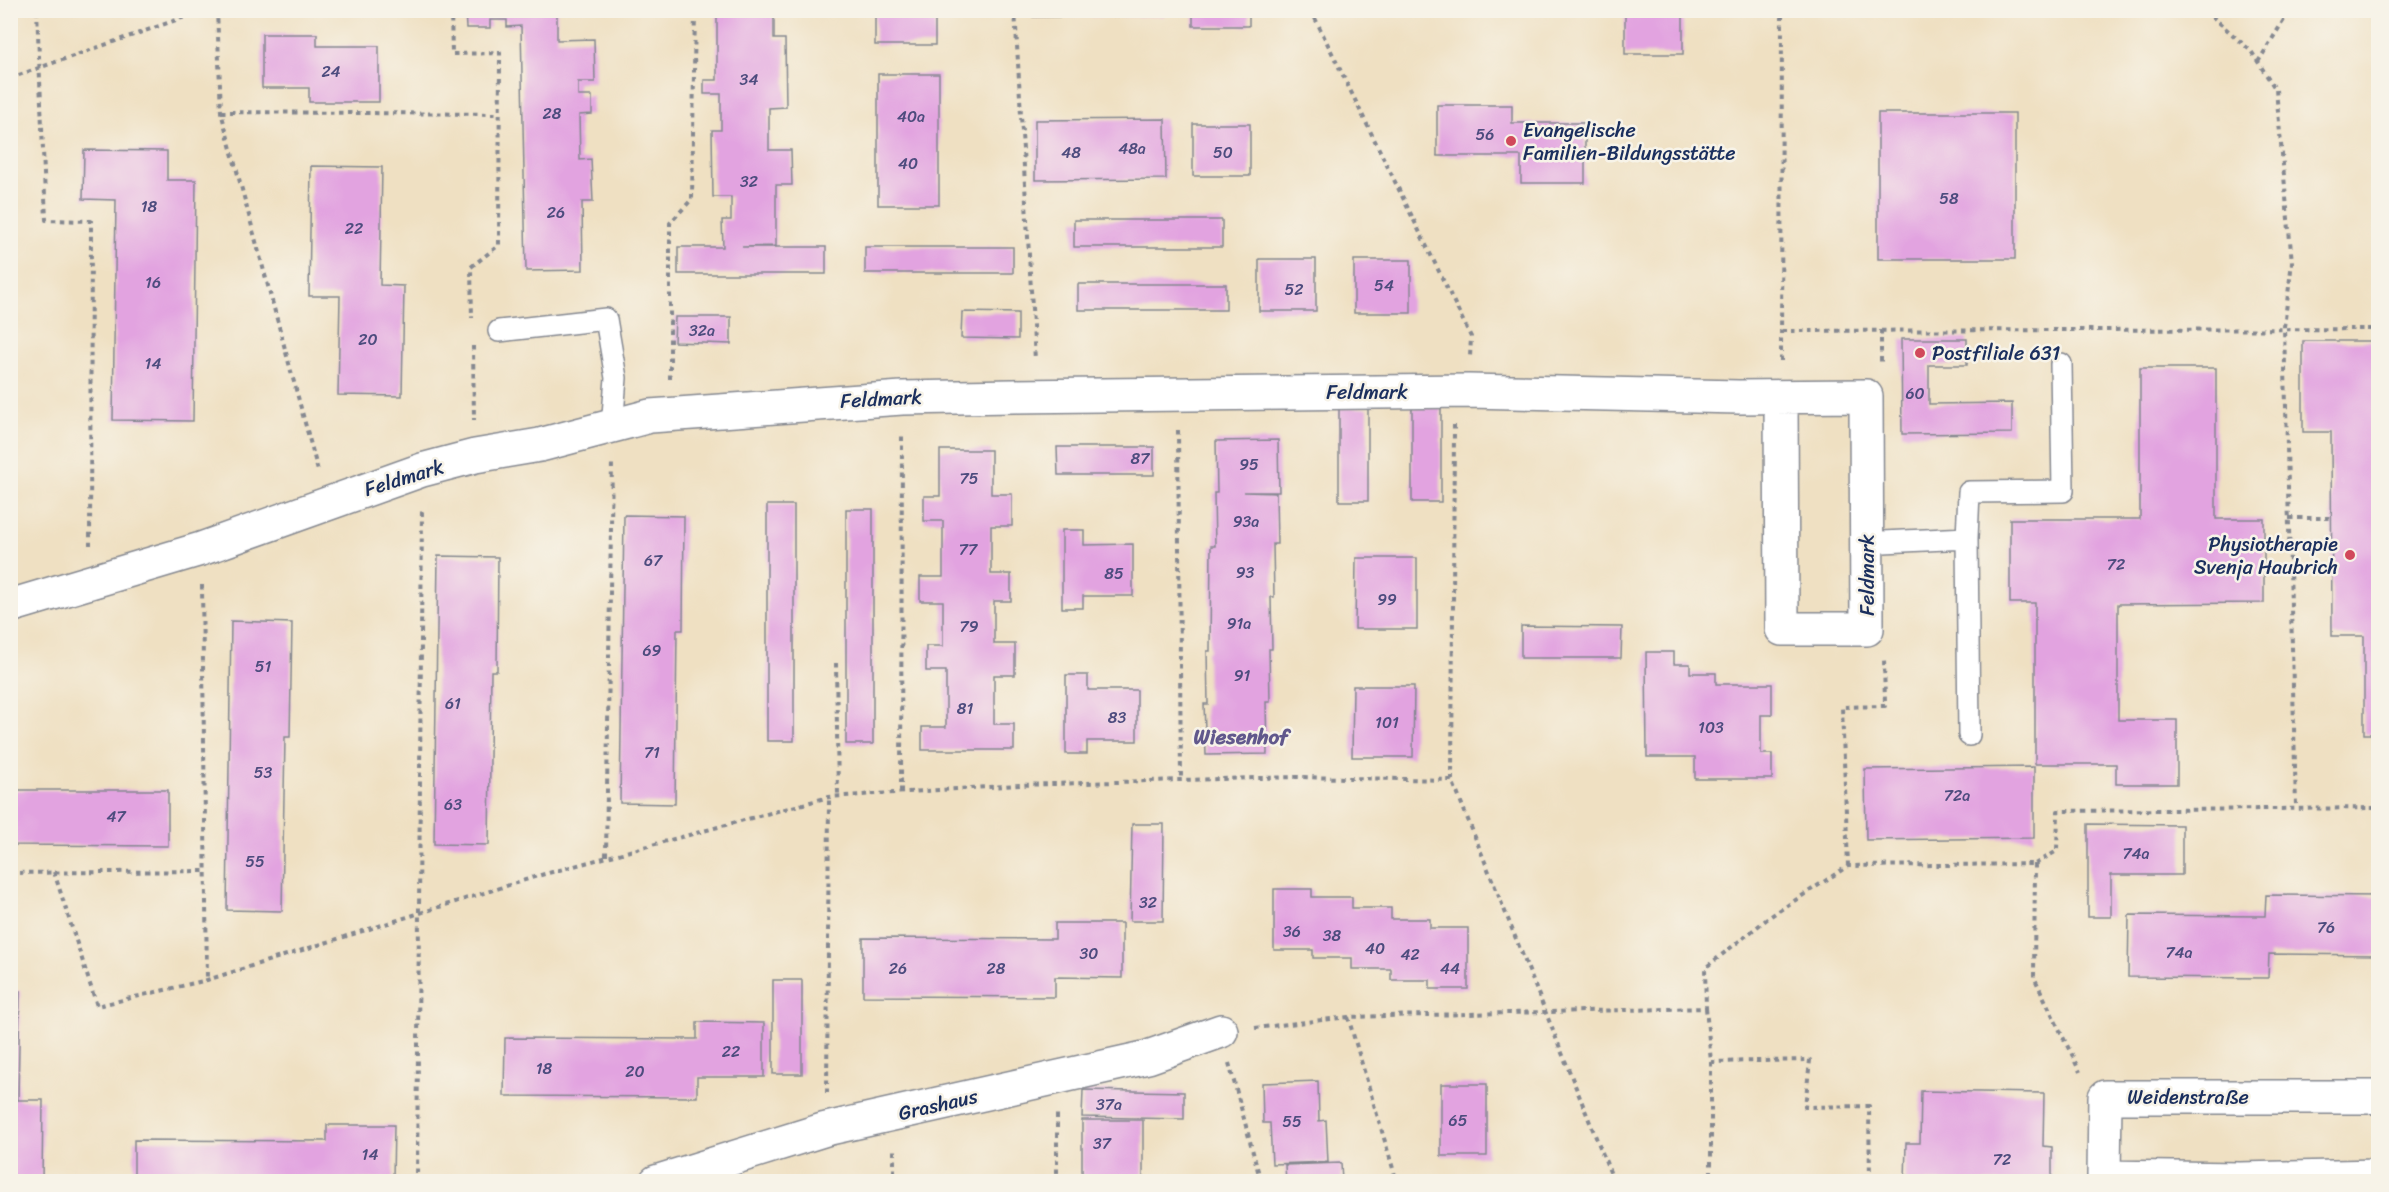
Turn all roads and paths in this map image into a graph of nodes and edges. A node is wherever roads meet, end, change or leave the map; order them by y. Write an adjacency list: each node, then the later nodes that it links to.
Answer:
1 (37, 10): 12 (path)
2 (205, 10): 12 (path)
3 (217, 10): 14 (path)
4 (452, 10): 15 (path)
5 (695, 10): 28 (path)
6 (1015, 10): 25 (path)
7 (1311, 10): 23 (path)
8 (1782, 10): 20 (path)
9 (2205, 10): 11 (path)
10 (2290, 10): 11 (path)
11 (2258, 62): 17 (path)
12 (38, 69): 13 (path); 38 (path)
13 (10, 78)
14 (221, 112): 15 (path); 32 (path)
15 (500, 114): 16 (path)
16 (473, 326)
17 (2284, 327): 18 (path); 20 (path); 33 (path)
18 (2379, 329)
19 (499, 331): 29 (lane)
20 (1782, 331): 26 (path)
21 (473, 338): 30 (path)
22 (2061, 364): 35 (lane)
23 (1462, 391): 24 (street, Feldmark); 26 (street, Feldmark); 43 (path)
24 (1178, 393): 25 (street, Feldmark); 42 (path)
25 (1036, 396): 27 (street, Feldmark)
26 (1781, 397): 36 (street, Feldmark); 36 (street, Feldmark)
27 (902, 398): 28 (street, Feldmark); 44 (path)
28 (670, 414): 29 (street, Feldmark)
29 (612, 427): 30 (street, Feldmark); 49 (path)
30 (475, 456): 31 (street, Feldmark)
31 (422, 470): 32 (street, Feldmark); 54 (path)
32 (327, 502): 37 (street, Feldmark)
33 (2289, 518): 34 (path); 47 (path)
34 (2331, 518)
35 (1967, 538): 36 (lane); 41 (lane)
36 (1867, 539)
37 (201, 549): 38 (street, Feldmark); 51 (path)
38 (90, 582): 39 (street, Feldmark)
39 (10, 606)
40 (836, 663): 45 (path)
41 (1969, 735)
42 (1181, 780): 43 (path); 44 (path)
43 (1452, 780): 57 (path)
44 (901, 792): 45 (path)
45 (838, 796): 46 (path)
46 (829, 797): 49 (path); 64 (path)
47 (2296, 807): 48 (path); 50 (path)
48 (2379, 808)
49 (606, 856): 54 (path)
50 (2035, 864): 56 (path); 62 (path)
51 (206, 871): 52 (path); 55 (path)
52 (54, 872): 53 (path); 55 (path)
53 (10, 873)
54 (418, 914): 55 (path); 67 (path)
55 (207, 980)
56 (1706, 1008): 57 (path); 60 (path)
57 (1543, 1011): 58 (path); 72 (path)
58 (1348, 1017): 59 (path); 71 (path)
59 (1221, 1031): 61 (street, Grashaus); 70 (path)
60 (1711, 1062): 73 (path); 74 (path)
61 (1057, 1078): 64 (street, Grashaus); 69 (path)
62 (2084, 1079)
63 (2379, 1097): 66 (street, Weidenstraße)
64 (826, 1130): 68 (street, Grashaus)
65 (2379, 1176): 66 (street, Weidenstraße)
66 (2240, 1180)
67 (417, 1182)
68 (656, 1182)
69 (1057, 1182)
70 (1261, 1182)
71 (1397, 1182)
72 (1614, 1182)
73 (1711, 1182)
74 (1870, 1182)

